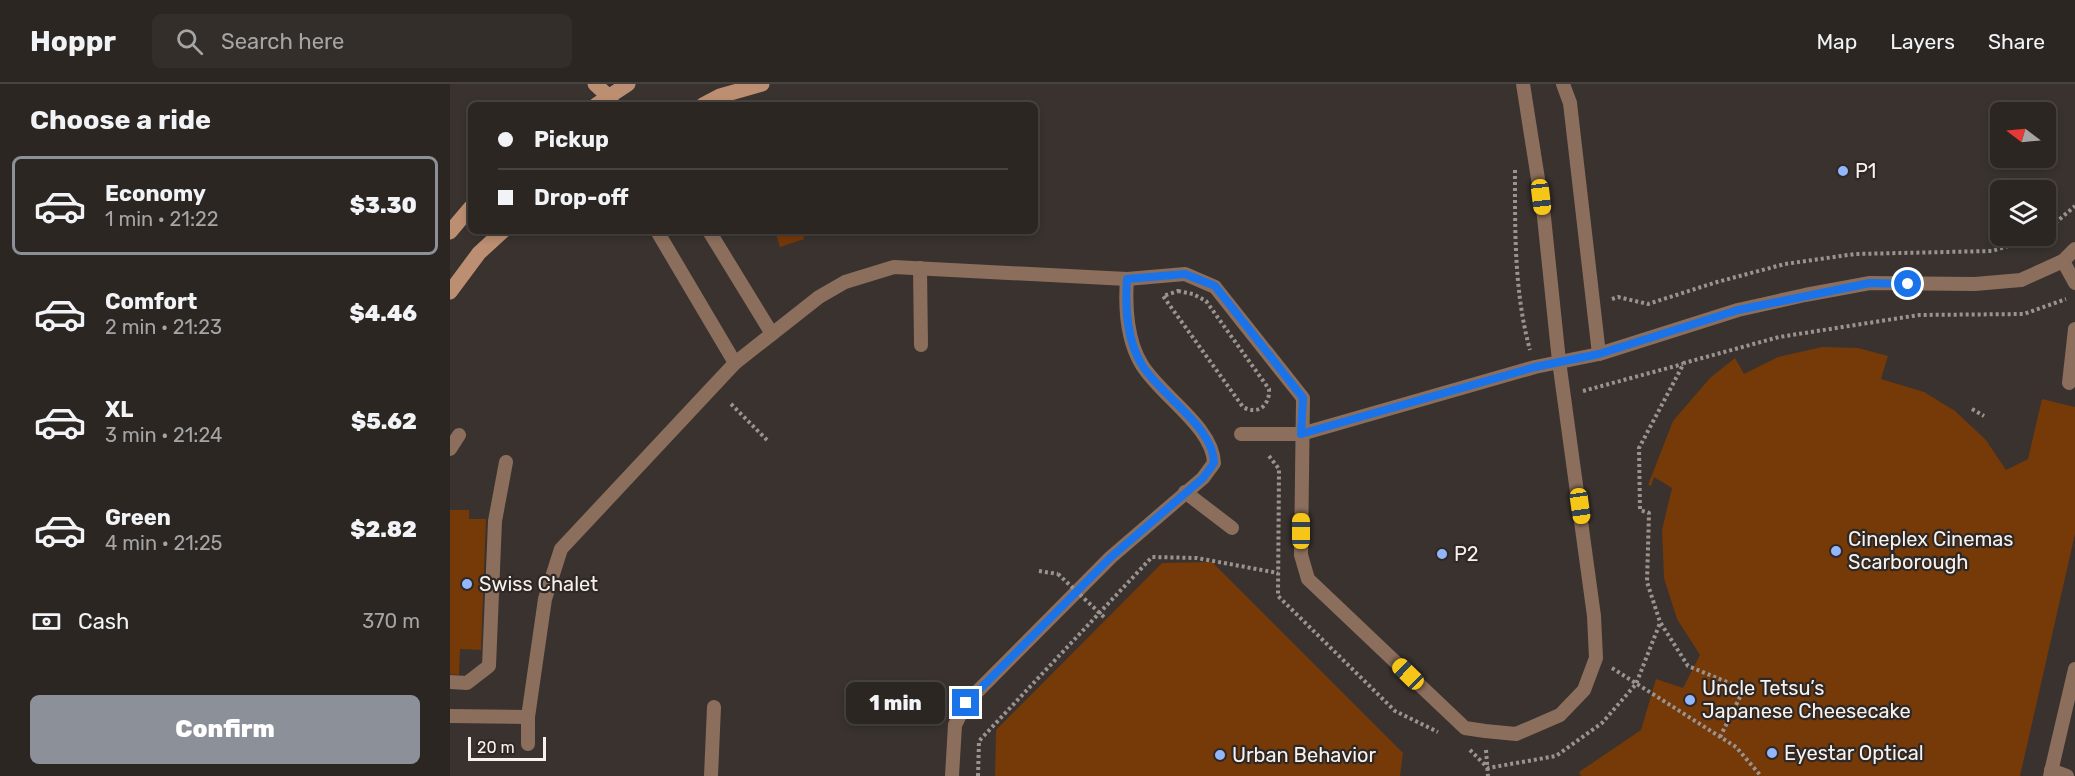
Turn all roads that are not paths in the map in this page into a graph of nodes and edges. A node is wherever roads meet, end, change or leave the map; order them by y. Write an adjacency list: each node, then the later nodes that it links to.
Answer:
1 (595, 84): 6 (main road)
2 (628, 84): 6 (main road)
3 (762, 84): 7 (main road)
4 (1523, 84): 23 (lane)
5 (1563, 84): 22 (lane)
6 (605, 97)
7 (709, 102)
8 (468, 211): 9 (main road)
9 (450, 232)
10 (500, 234): 18 (main road)
11 (659, 234): 24 (lane)
12 (711, 234): 20 (lane)
13 (2075, 249): 14 (lane)
14 (2063, 261): 17 (lane); 22 (lane)
15 (920, 268): 16 (lane); 20 (lane); 21 (lane)
16 (1127, 279): 27 (lane); 31 (lane)
17 (2075, 283)
18 (450, 292)
19 (2075, 329): 25 (lane)
20 (772, 334): 24 (lane)
21 (921, 345)
22 (1599, 354): 23 (lane)
23 (1560, 361): 27 (lane); 27 (lane)
24 (735, 363): 37 (lane)
25 (2069, 383)
26 (1241, 434): 27 (lane)
27 (1301, 434)
28 (459, 435): 29 (lane)
29 (450, 449)
30 (506, 462): 34 (lane)
31 (1185, 492): 32 (lane); 41 (lane)
32 (1232, 528)
33 (2075, 669): 39 (lane)
34 (450, 682)
35 (714, 707): 40 (lane)
36 (450, 716): 37 (lane)
37 (528, 717): 38 (lane)
38 (528, 744)
39 (2050, 774): 42 (lane)
40 (711, 776)
41 (952, 776)
42 (2067, 776)

